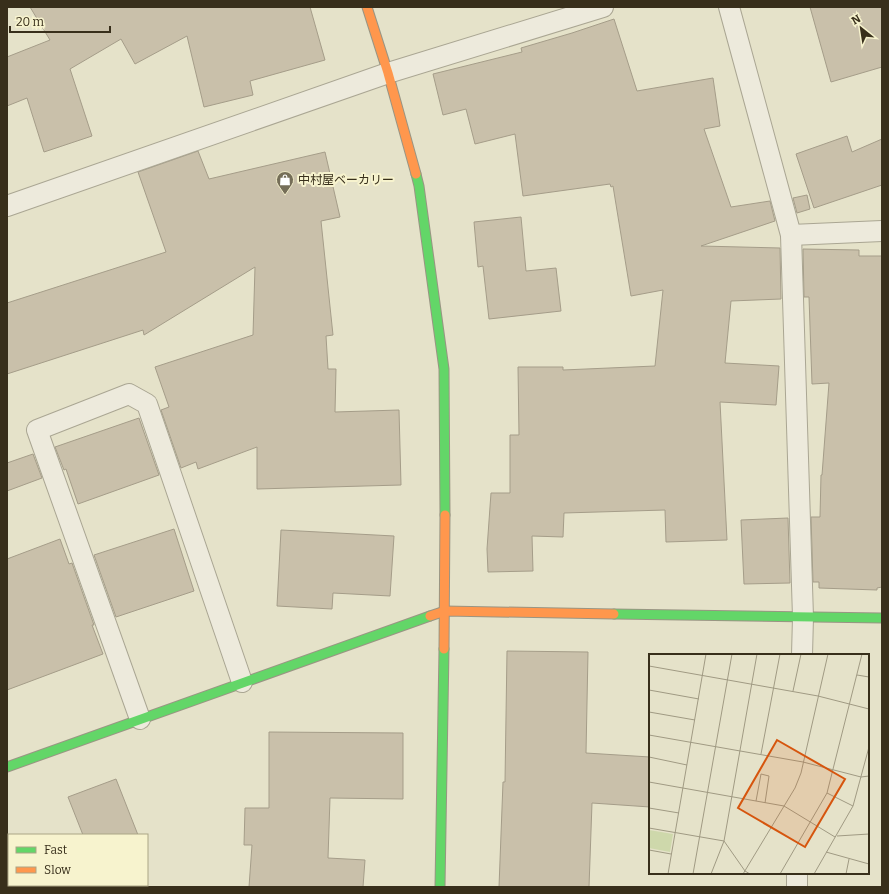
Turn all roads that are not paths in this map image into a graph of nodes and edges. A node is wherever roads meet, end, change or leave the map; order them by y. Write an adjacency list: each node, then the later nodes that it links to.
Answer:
1 (367, 7): 4 (street)
2 (603, 7): 4 (lane)
3 (729, 7): 7 (lane)
4 (388, 72): 5 (lane); 8 (street)
5 (7, 206)
6 (882, 231): 7 (lane)
7 (792, 235): 9 (lane)
8 (445, 610): 9 (street); 12 (street); 16 (street)
9 (803, 617): 10 (street); 11 (lane)
10 (882, 618)
11 (802, 654)
12 (242, 682): 13 (street); 13 (lane)
13 (140, 719): 14 (street)
14 (7, 766)
15 (797, 874): 17 (lane)
16 (440, 887)
17 (797, 887)

